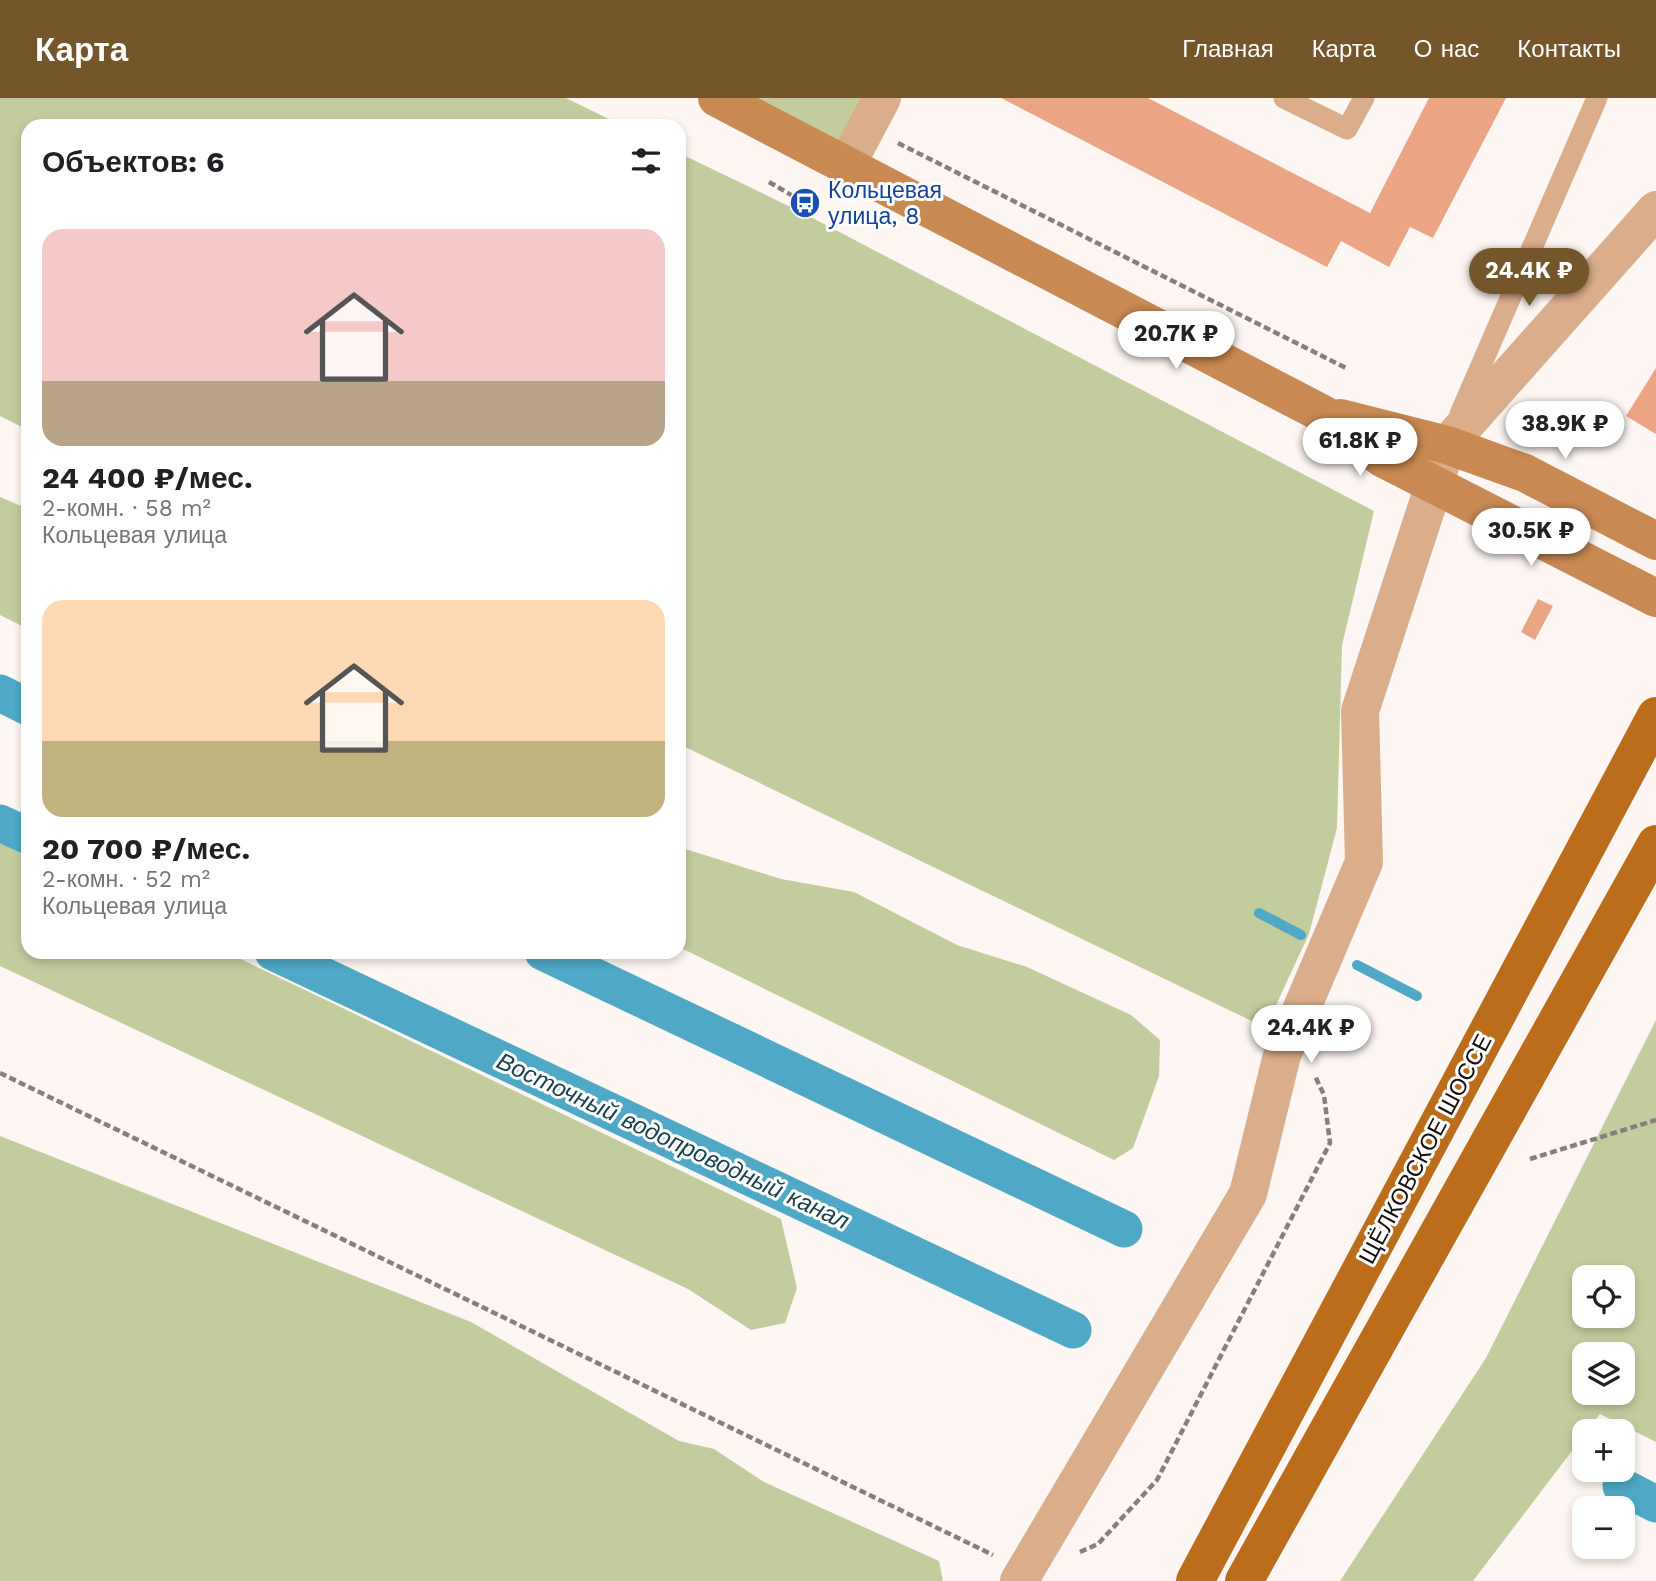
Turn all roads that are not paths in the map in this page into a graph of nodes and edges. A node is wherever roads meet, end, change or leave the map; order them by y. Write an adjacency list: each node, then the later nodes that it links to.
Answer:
1 (1284, 98): 2 (lane)
2 (1364, 98)
3 (1597, 98): 9 (lane)
4 (723, 99): 6 (street)
5 (874, 113): 6 (street)
6 (847, 164): 8 (street)
7 (1656, 210): 9 (street)
8 (1323, 414): 9 (street); 10 (street)
9 (1447, 445): 10 (street); 11 (street)
10 (1433, 485): 12 (street); 15 (street)
11 (1656, 541)
12 (1656, 598)
13 (1656, 716): 16 (main road, ЩЁЛКОВСКОЕ ШОССЕ)
14 (1656, 845): 17 (main road)
15 (1022, 1576)
16 (1195, 1581)
17 (1244, 1581)

